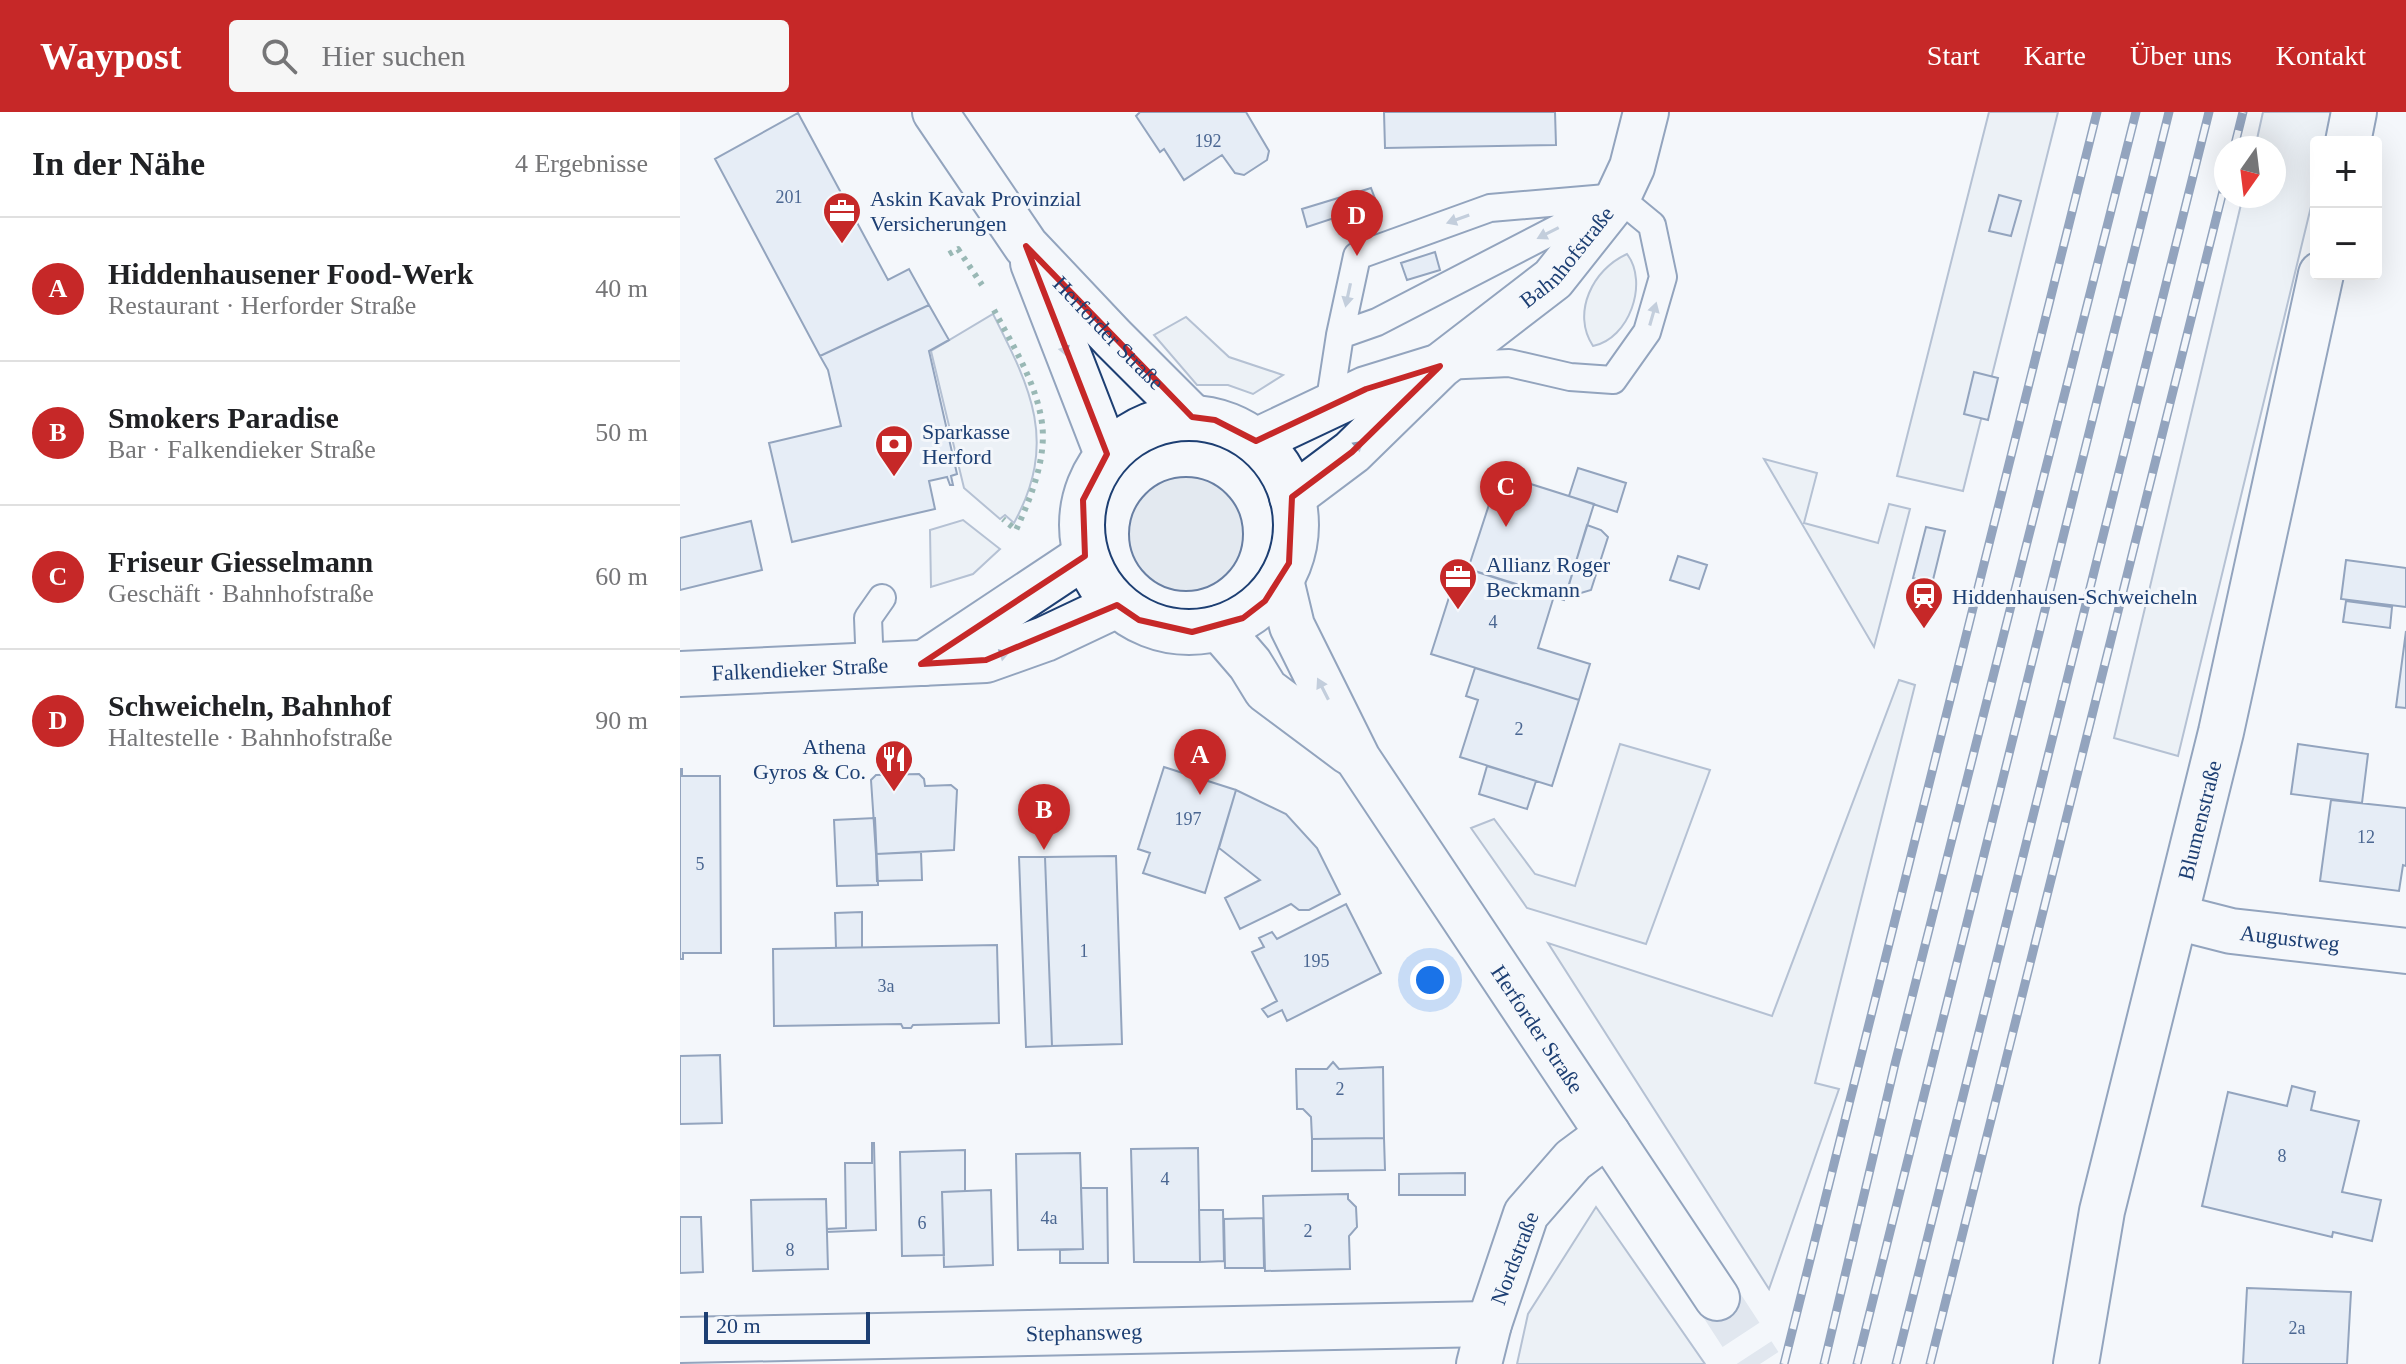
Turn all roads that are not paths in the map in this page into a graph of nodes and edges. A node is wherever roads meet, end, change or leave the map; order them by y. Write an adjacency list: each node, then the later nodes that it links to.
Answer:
1 (935, 112): 6 (street, Herforder Straße)
2 (1646, 112): 5 (street, Bahnhofstraße)
3 (2354, 112): 4 (street)
4 (2349, 136)
5 (1618, 197): 8 (lane, one-way to 8); 8 (lane, one-way to 8); 9 (street, Bahnhofstraße); 9 (lane, one-way to 5)
6 (1026, 246): 11 (street, Herforder Straße); 13 (street, Herforder Straße, one-way to 13)
7 (2320, 280): 24 (street, Blumenstraße)
8 (1340, 335): 10 (lane)
9 (1440, 366): 10 (street, Bahnhofstraße); 14 (street, Bahnhofstraße, one-way to 9)
10 (1329, 406): 12 (street, Bahnhofstraße)
11 (1192, 417): 12 (street); 13 (street)
12 (1256, 441): 14 (street)
13 (1107, 454): 15 (street)
14 (1292, 497): 16 (street)
15 (1085, 556): 18 (street); 20 (street, Falkendieker Straße)
16 (1281, 580): 19 (street); 23 (street, Herforder Straße, one-way to 16)
17 (882, 598): 21 (lane)
18 (1117, 605): 19 (street); 20 (street, Falkendieker Straße, one-way to 18)
19 (1219, 628): 23 (street, Herforder Straße)
20 (921, 664): 21 (street, Falkendieker Straße)
21 (870, 667): 22 (street, Falkendieker Straße)
22 (680, 674)
23 (1358, 759): 26 (street, Herforder Straße)
24 (2176, 917): 25 (street, Augustweg); 30 (street, Blumenstraße)
25 (2406, 951)
26 (1608, 1134): 27 (street, Herforder Straße); 29 (street, Nordstraße)
27 (1717, 1298)
28 (680, 1340): 29 (street, Stephansweg)
29 (1484, 1344)
30 (2076, 1364)

